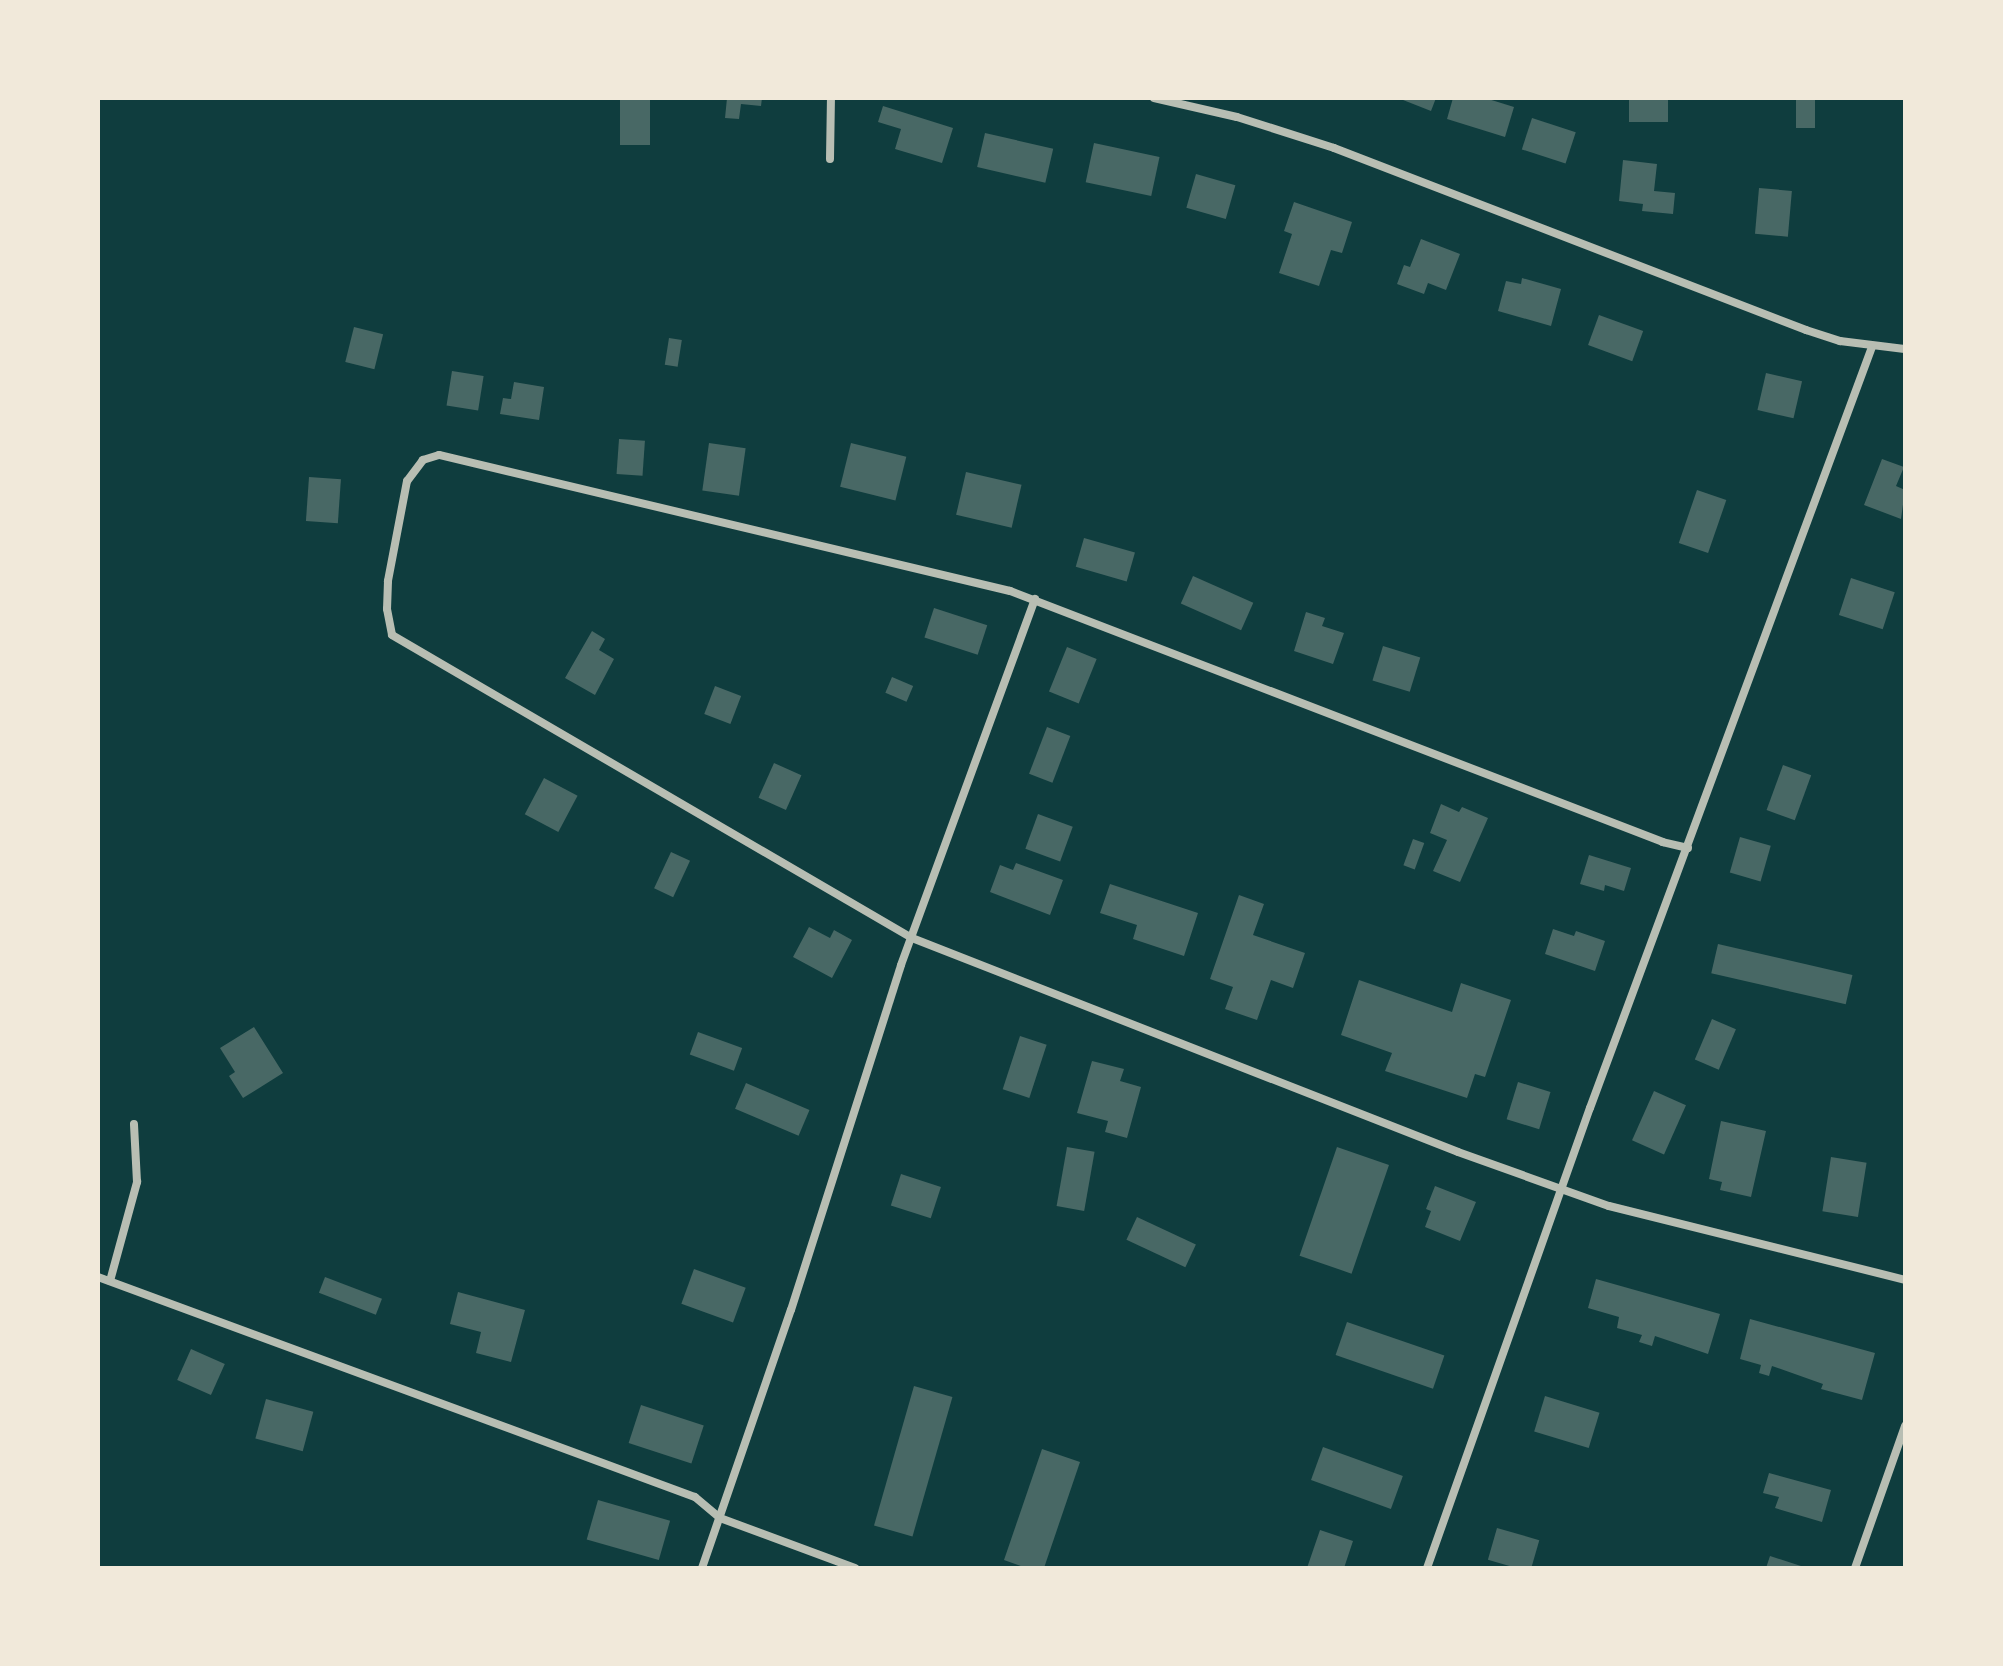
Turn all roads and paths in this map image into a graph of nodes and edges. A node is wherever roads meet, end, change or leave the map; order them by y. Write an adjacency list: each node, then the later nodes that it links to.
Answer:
1 (831, 98): 3 (street)
2 (1154, 98): 4 (street)
3 (830, 159)
4 (1872, 347): 5 (street); 7 (street)
5 (1905, 349)
6 (1035, 599): 7 (street); 8 (street); 8 (street)
7 (1688, 848): 10 (street)
8 (912, 938): 10 (street); 15 (street)
9 (134, 1124): 13 (street)
10 (1564, 1190): 12 (street); 18 (street)
11 (98, 1277): 13 (street)
12 (1905, 1280)
13 (110, 1281): 15 (street)
14 (1905, 1426): 19 (street)
15 (720, 1518): 16 (street); 17 (street)
16 (702, 1568)
17 (855, 1568)
18 (1427, 1568)
19 (1855, 1568)

